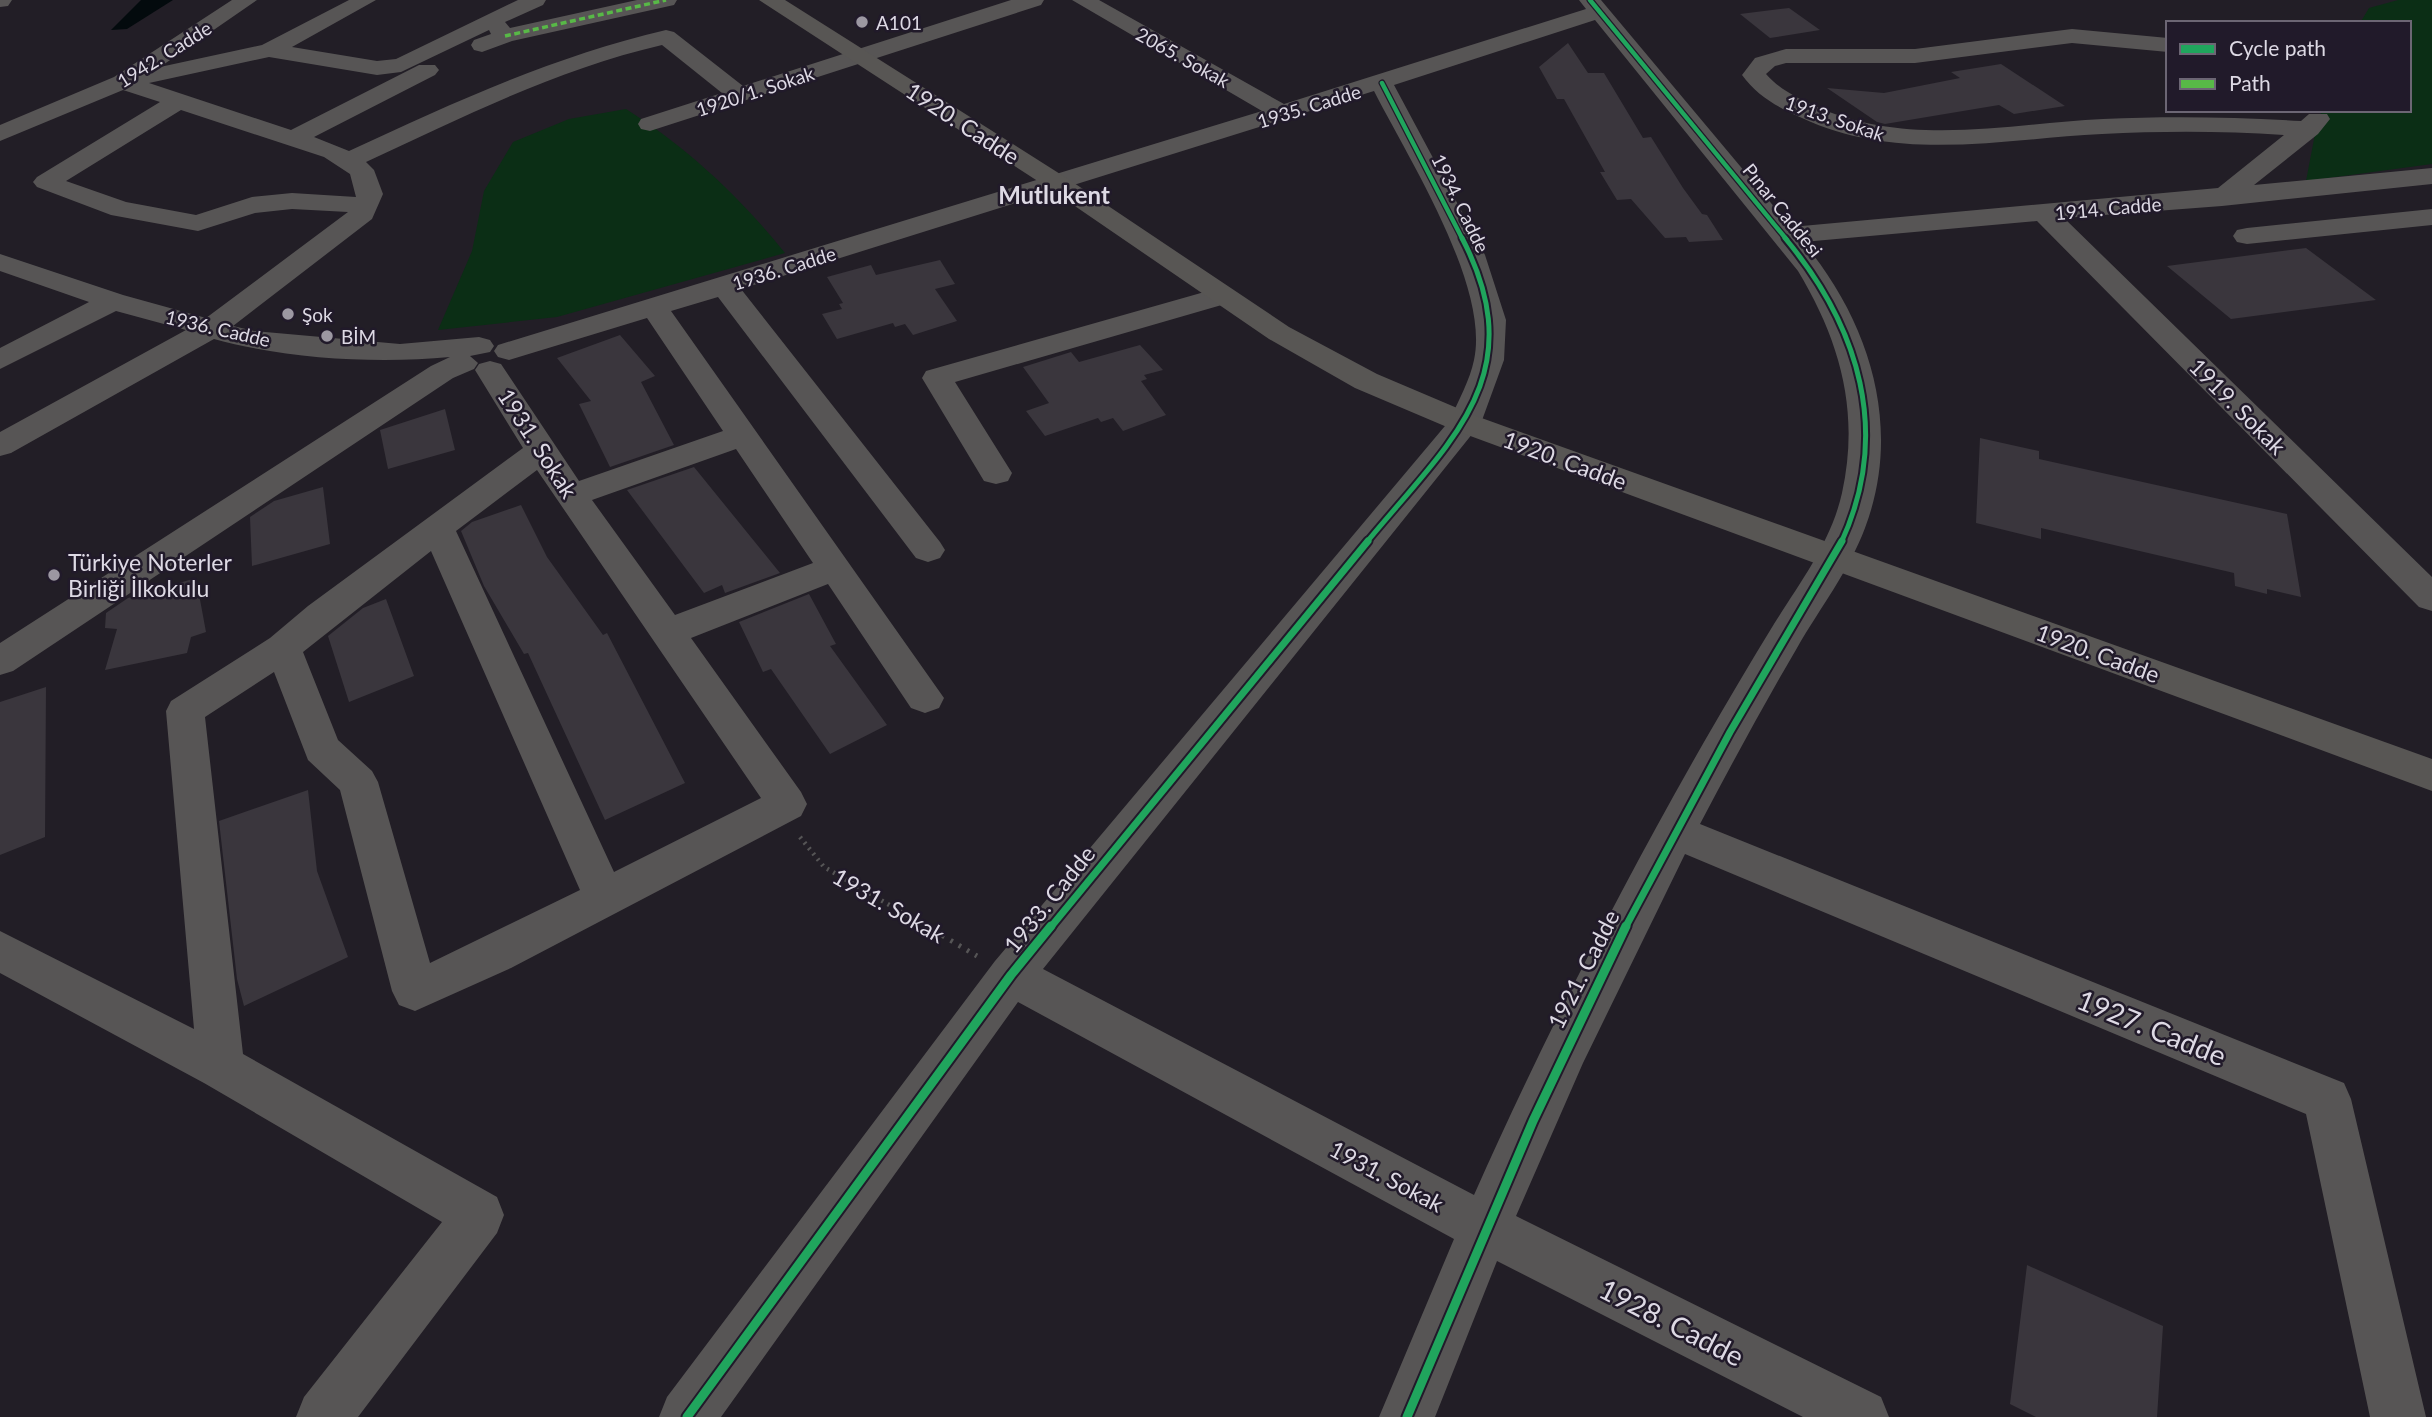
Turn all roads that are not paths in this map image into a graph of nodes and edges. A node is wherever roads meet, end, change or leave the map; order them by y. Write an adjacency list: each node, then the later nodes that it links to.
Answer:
1 (212, 0): 14 (street)
2 (246, 0): 14 (street, 1942. Cadde)
3 (365, 0): 12 (street)
4 (536, 0): 10 (street)
5 (666, 0): 10 (street)
6 (770, 0): 13 (main road, 1920. Cadde)
7 (1033, 0): 13 (street, 1920/1. Sokak)
8 (1083, 0): 18 (street, 2065. Sokak)
9 (1594, 6): 15 (street, 1935. Cadde); 30 (street, Pınar Caddesi)
10 (498, 28): 12 (street); 22 (street)
11 (2166, 45): 19 (street, 1913. Sokak)
12 (269, 50): 14 (street)
13 (861, 57): 16 (street, 1920/1. Sokak); 25 (main road, 1920. Cadde)
14 (124, 70): 17 (street); 21 (street, 1942. Cadde)
15 (1382, 83): 18 (street, 1935. Cadde); 40 (street, 1934. Cadde)
16 (740, 96): 20 (street, 1920/1. Sokak); 23 (street)
17 (180, 100): 22 (street); 27 (street)
18 (1284, 114): 25 (street, 1935. Cadde)
19 (2316, 120): 26 (street, 1913. Sokak)
20 (650, 124)
21 (0, 134)
22 (292, 139): 23 (street)
23 (347, 162): 27 (street)
24 (2432, 176): 26 (street, 1914. Cadde)
25 (1059, 184): 33 (street, 1936. Cadde); 34 (main road, 1920. Cadde)
26 (2222, 198): 28 (street, 1914. Cadde)
27 (366, 205): 37 (street)
28 (2045, 214): 30 (street, 1914. Cadde); 50 (street, 1919. Sokak)
29 (2432, 217): 31 (street)
30 (1784, 236): 48 (street, Pınar Caddesi)
31 (2247, 236)
32 (0, 262): 35 (street, 1936. Cadde)
33 (724, 286): 36 (street, 1936. Cadde); 47 (street)
34 (1222, 296): 40 (main road, 1920. Cadde); 44 (street)
35 (113, 301): 37 (street, 1936. Cadde); 39 (street)
36 (654, 307): 38 (street, 1936. Cadde); 41 (street)
37 (210, 329): 38 (street, 1936. Cadde); 42 (street)
38 (487, 358): 43 (street, 1931. Sokak); 53 (street)
39 (0, 360)
40 (1465, 423): 48 (main road, 1920. Cadde); 59 (street, 1933. Cadde)
41 (743, 435): 45 (street); 49 (street)
42 (0, 446)
43 (541, 450): 45 (street, 1931. Sokak); 46 (street)
44 (996, 473)
45 (572, 495): 51 (street, 1931. Sokak)
46 (438, 529): 52 (street); 57 (street)
47 (928, 550)
48 (1836, 558): 55 (main road, 1920. Cadde); 56 (street, 1921. Cadde)
49 (835, 568): 51 (street); 54 (street)
50 (2432, 598)
51 (667, 633): 57 (street, 1931. Sokak)
52 (283, 648): 57 (street); 60 (street)
53 (0, 661)
54 (925, 698)
55 (2432, 775)
56 (1675, 832): 61 (street, 1921. Cadde); 66 (street, 1927. Cadde)
57 (604, 896)
58 (0, 951): 60 (street)
59 (1011, 975): 61 (street, 1931. Sokak); 63 (street, 1933. Cadde)
60 (221, 1067): 62 (street)
61 (1483, 1227): 64 (street, 1921. Cadde); 65 (street, 1928. Cadde)
62 (324, 1417)
63 (687, 1417)
64 (1407, 1417)
65 (1861, 1417)
66 (2398, 1417)

